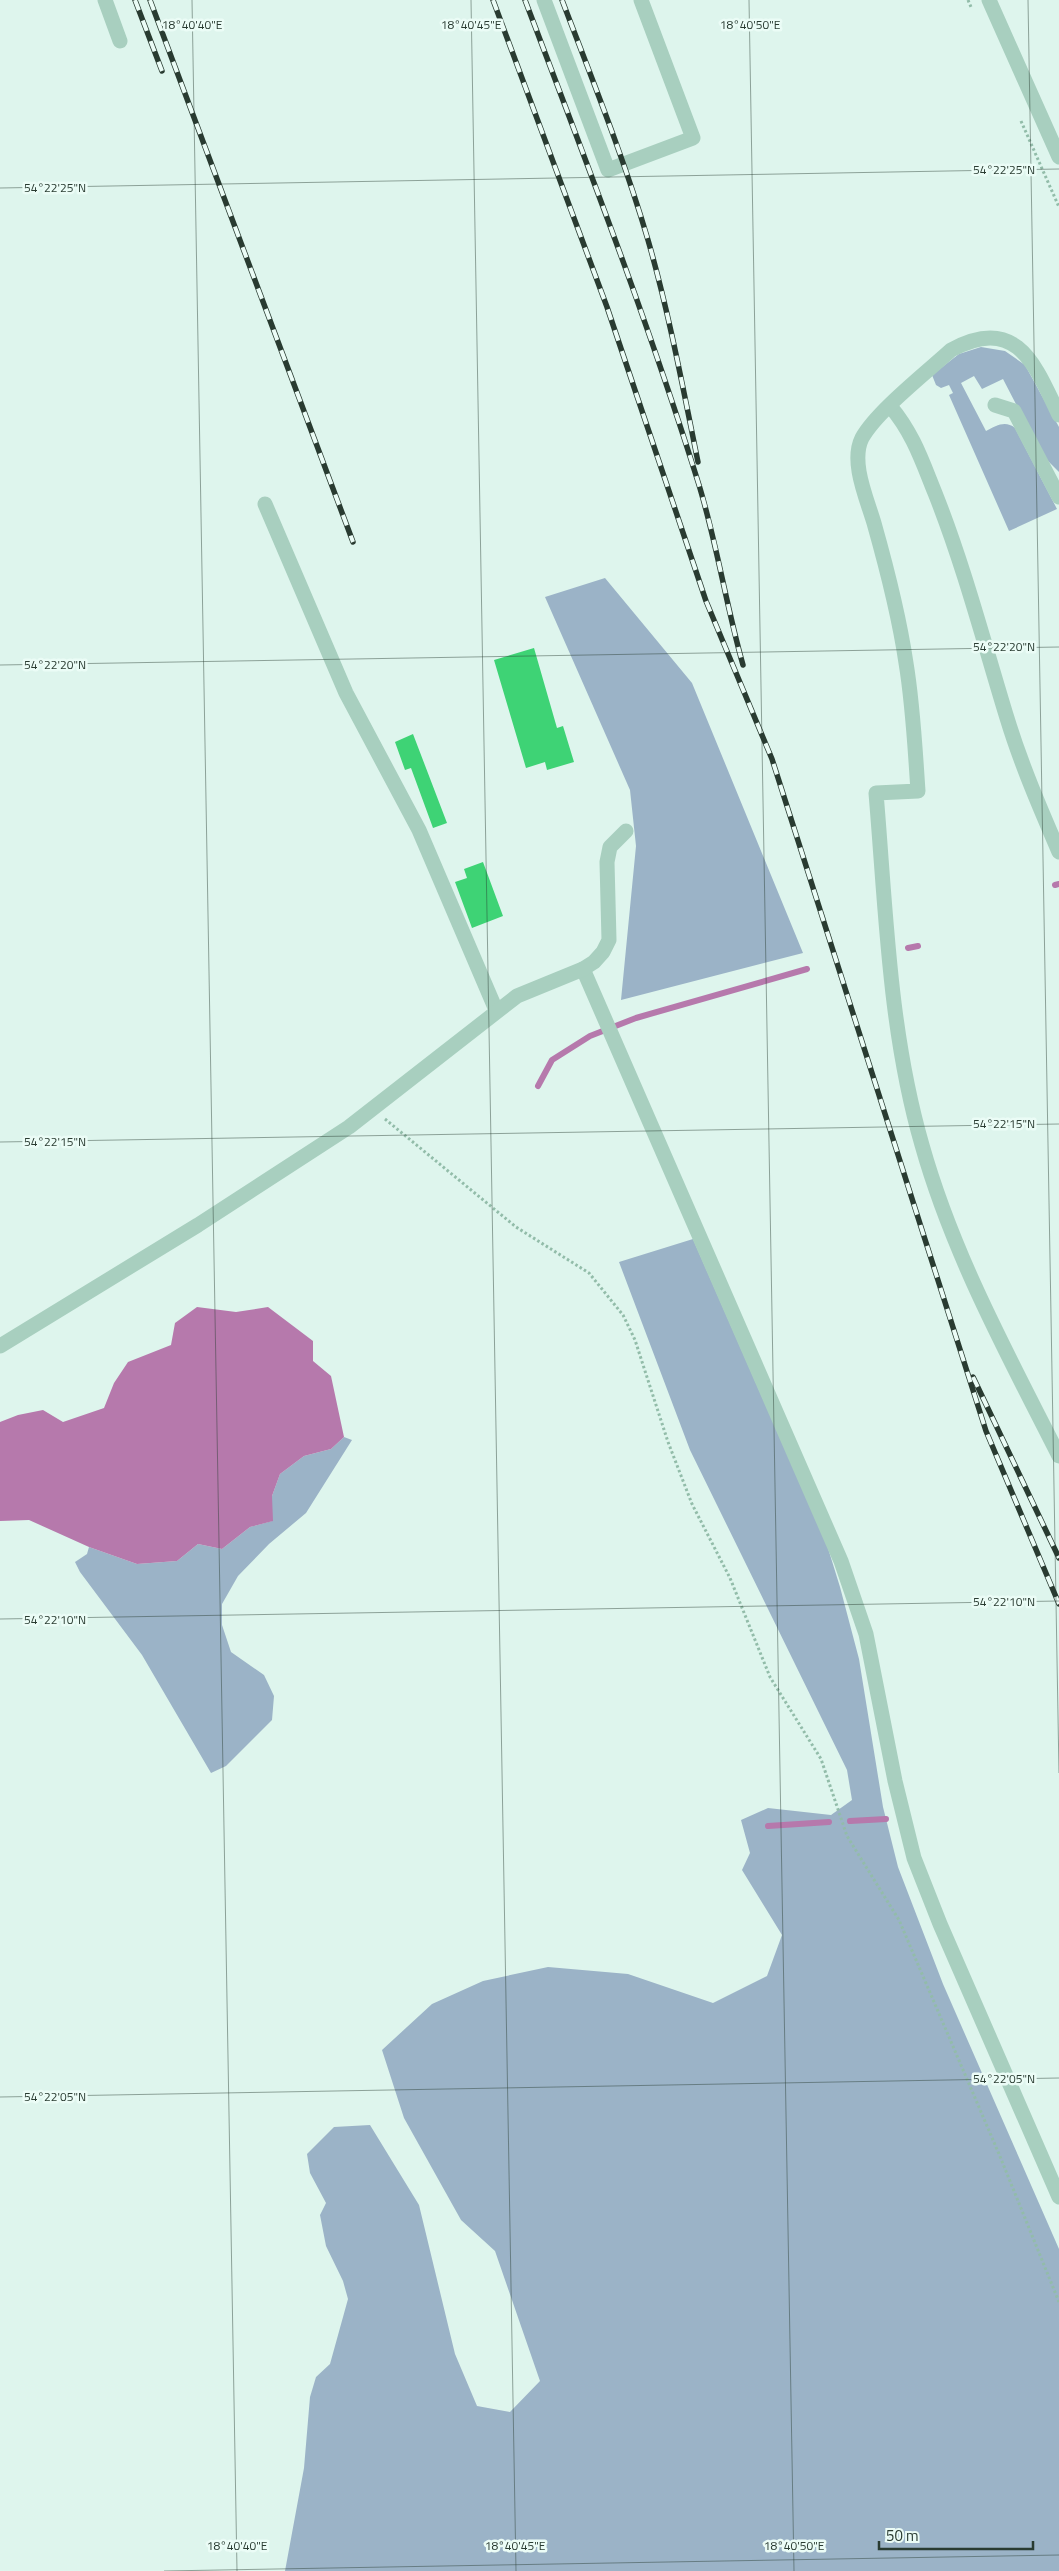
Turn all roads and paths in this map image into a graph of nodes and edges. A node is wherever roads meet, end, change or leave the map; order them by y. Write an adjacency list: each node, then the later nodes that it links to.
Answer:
1 (105, 0): 5 (street)
2 (544, 0): 3 (street)
3 (641, 0)
4 (990, 0): 6 (street)
5 (120, 41)
6 (1059, 157)
7 (995, 405): 10 (street)
8 (890, 406): 9 (street); 13 (street); 18 (street)
9 (1059, 415)
10 (1059, 497)
11 (265, 504): 15 (street)
12 (626, 831): 14 (street)
13 (1059, 852)
14 (583, 969): 15 (street); 19 (street)
15 (496, 1010): 16 (street)
16 (374, 1108): 17 (street); 20 (path)
17 (0, 1346)
18 (1059, 1456)
19 (1059, 2197)
20 (1059, 2302)

